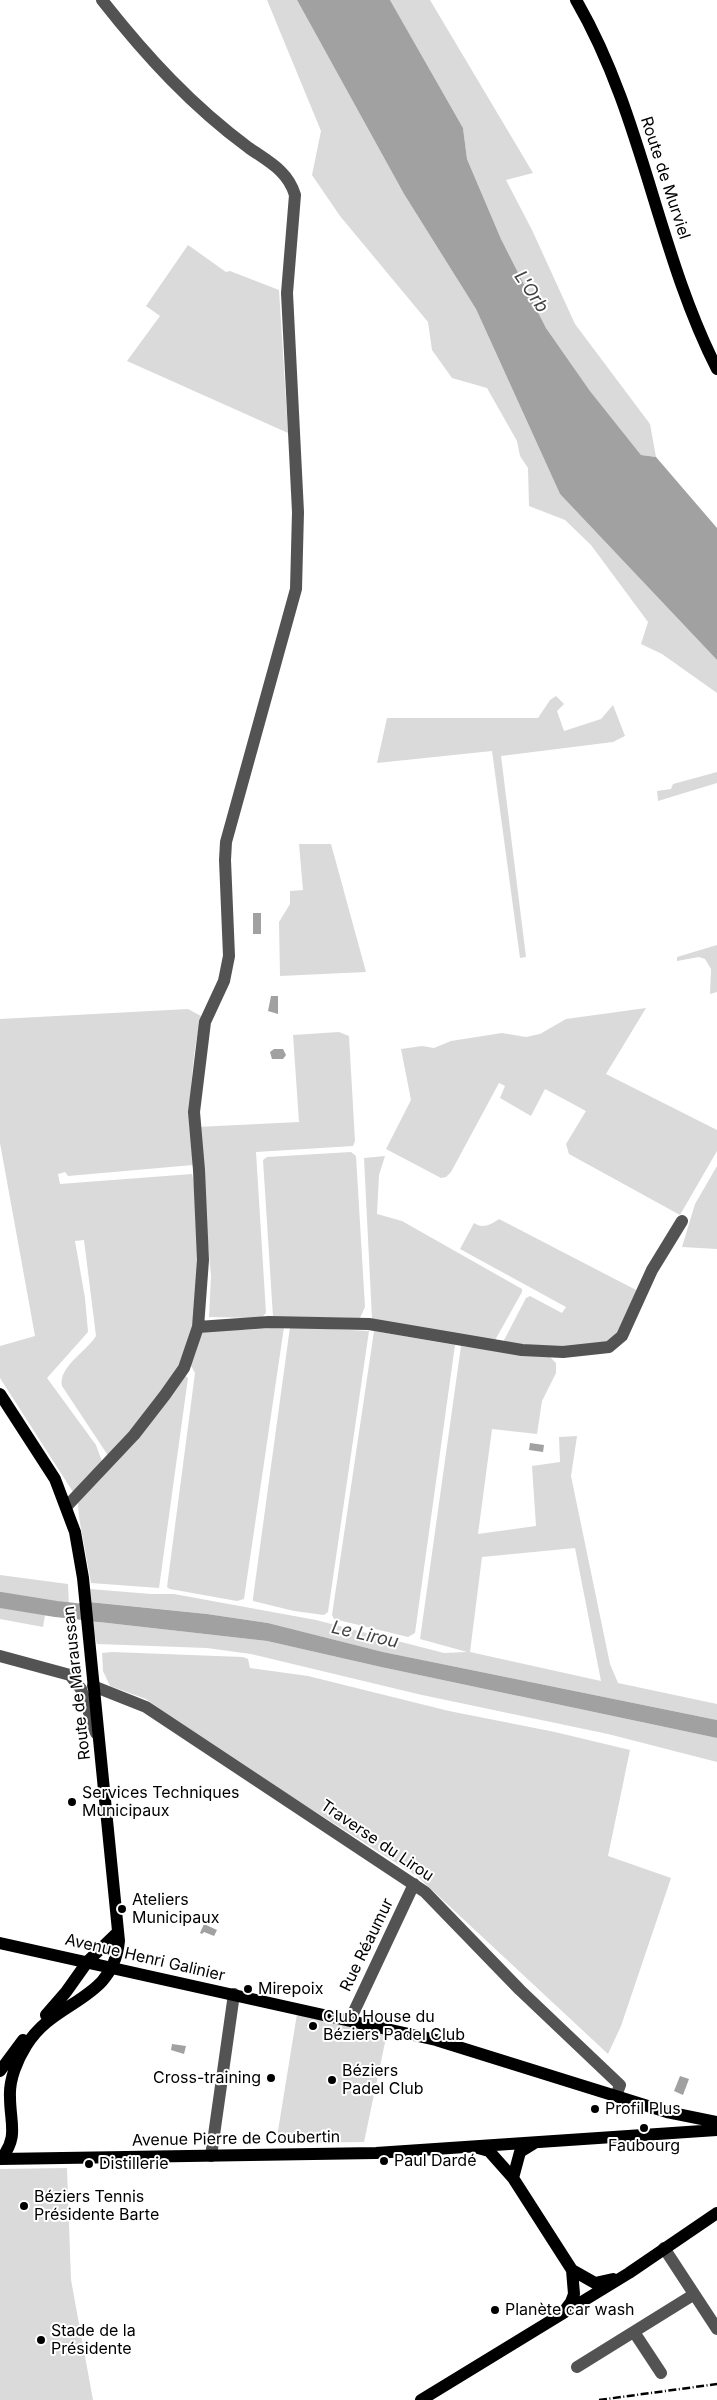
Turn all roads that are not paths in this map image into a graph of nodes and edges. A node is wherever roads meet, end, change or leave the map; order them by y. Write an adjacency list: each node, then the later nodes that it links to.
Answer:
1 (102, 0): 5 (street)
2 (576, 0): 3 (main road, Route de Murviel)
3 (717, 368)
4 (682, 1221): 5 (street)
5 (198, 1327): 8 (street)
6 (0, 1394): 8 (main road, Route de Maraussan)
7 (0, 1404): 8 (main road, Route de Maraussan)
8 (64, 1500): 10 (main road, Route de Maraussan)
9 (0, 1656): 11 (street)
10 (93, 1686): 11 (main road, Route de Maraussan); 12 (street, Traverse du Lirou)
11 (99, 1742): 13 (main road, Route de Maraussan)
12 (414, 1884): 18 (street, Rue Réaumur); 20 (street, Traverse du Lirou)
13 (118, 1932): 15 (main road); 16 (main road, Route de Maraussan)
14 (0, 1943): 15 (main road, Avenue Henri Galinier)
15 (88, 1961): 16 (main road, Avenue Henri Galinier); 19 (main road)
16 (113, 1967): 17 (main road, Avenue Henri Galinier); 26 (main road)
17 (234, 1994): 18 (main road, Avenue Henri Galinier); 25 (street)
18 (350, 2020): 20 (main road, Avenue Henri Galinier)
19 (0, 2071)
20 (618, 2091): 21 (main road, Avenue Henri Galinier)
21 (717, 2122)
22 (717, 2130): 23 (main road, Avenue Pierre de Coubertin)
23 (534, 2143): 24 (main road, Avenue Pierre de Coubertin); 27 (main road)
24 (472, 2146): 25 (main road, Avenue Pierre de Coubertin); 27 (main road, Avenue Pierre de Coubertin)
25 (211, 2156): 26 (main road, Avenue Pierre de Coubertin)
26 (1, 2159)
27 (514, 2178): 30 (main road, Avenue Pierre de Coubertin)
28 (717, 2213): 29 (main road)
29 (664, 2248): 31 (main road); 32 (street)
30 (572, 2270): 31 (main road); 33 (main road)
31 (629, 2273): 33 (main road)
32 (693, 2295): 34 (street); 35 (street)
33 (560, 2316): 38 (main road)
34 (717, 2330)
35 (634, 2332): 36 (street); 37 (street)
36 (577, 2367)
37 (661, 2373)
38 (421, 2400)

